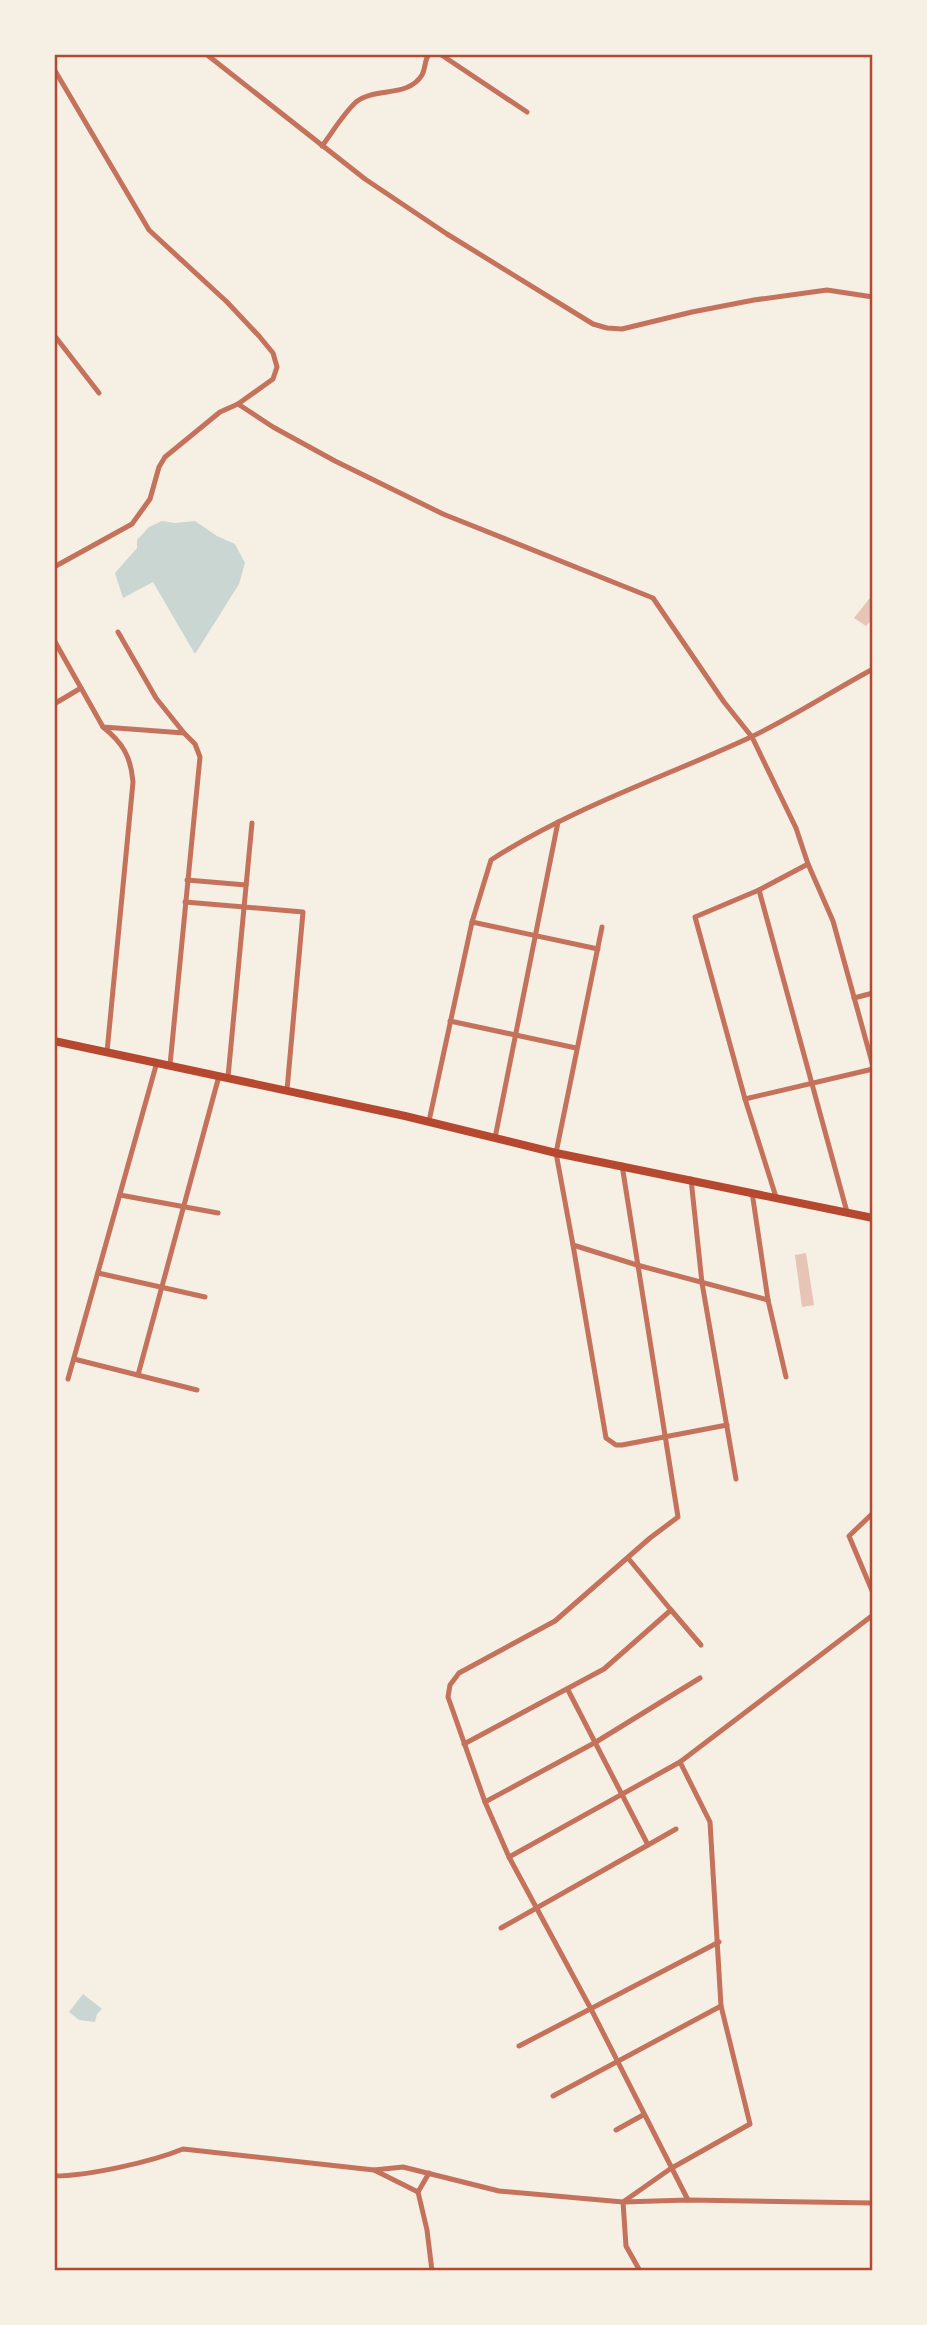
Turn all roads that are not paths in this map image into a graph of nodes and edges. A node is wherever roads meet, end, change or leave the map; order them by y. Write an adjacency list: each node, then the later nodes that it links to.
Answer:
1 (206, 54): 6 (street)
2 (429, 54): 6 (street)
3 (440, 54): 5 (street)
4 (54, 69): 10 (street)
5 (527, 112)
6 (321, 146): 7 (street)
7 (873, 297)
8 (54, 335): 9 (street)
9 (99, 393)
10 (238, 404): 11 (street); 19 (street)
11 (54, 567)
12 (118, 632): 18 (street)
13 (54, 640): 15 (street)
14 (873, 669): 19 (street)
15 (81, 688): 16 (street); 17 (street)
16 (54, 704)
17 (103, 727): 18 (street); 38 (street)
18 (184, 733): 23 (street)
19 (752, 737): 20 (street); 22 (street)
20 (558, 822): 28 (street); 30 (street)
21 (252, 823): 24 (street)
22 (808, 864): 25 (street); 33 (street)
23 (187, 880): 24 (street); 26 (street)
24 (246, 886): 27 (street)
25 (760, 890): 44 (street); 46 (street)
26 (185, 901): 27 (street); 40 (street)
27 (244, 907): 43 (street); 45 (street)
28 (472, 922): 30 (street); 34 (street)
29 (602, 927): 31 (street)
30 (534, 935): 31 (street); 35 (street)
31 (598, 949): 37 (street)
32 (873, 993): 33 (street)
33 (854, 998): 41 (street)
34 (450, 1021): 35 (street); 47 (street)
35 (514, 1036): 37 (street); 48 (street)
36 (54, 1041): 38 (main road)
37 (576, 1048): 49 (street)
38 (107, 1052): 39 (main road)
39 (157, 1062): 40 (main road); 53 (street)
40 (170, 1065): 42 (main road)
41 (873, 1068): 44 (street)
42 (219, 1076): 43 (main road); 55 (street)
43 (228, 1077): 45 (main road)
44 (813, 1083): 46 (street); 56 (street)
45 (287, 1090): 47 (main road)
46 (746, 1099): 54 (street)
47 (429, 1121): 48 (main road)
48 (495, 1138): 49 (main road)
49 (556, 1153): 50 (main road); 59 (street)
50 (622, 1166): 51 (main road); 60 (street)
51 (691, 1179): 52 (main road); 62 (street)
52 (752, 1192): 54 (main road); 65 (street)
53 (120, 1195): 55 (street); 61 (street)
54 (776, 1197): 56 (main road)
55 (183, 1205): 57 (street); 63 (street)
56 (847, 1212): 58 (main road)
57 (218, 1213)
58 (873, 1218)
59 (573, 1245): 60 (street); 72 (street)
60 (637, 1265): 62 (street); 72 (street)
61 (98, 1273): 63 (street); 66 (street)
62 (702, 1283): 65 (street); 71 (street)
63 (161, 1287): 64 (street); 67 (street)
64 (205, 1297)
65 (768, 1300): 68 (street)
66 (74, 1359): 67 (street); 69 (street)
67 (138, 1375): 70 (street)
68 (786, 1377)
69 (68, 1379)
70 (197, 1390)
71 (727, 1425): 72 (street); 73 (street)
72 (665, 1437): 75 (street)
73 (736, 1479)
74 (873, 1513): 76 (street)
75 (628, 1558): 77 (street); 83 (street)
76 (873, 1593)
77 (671, 1610): 79 (street); 81 (street)
78 (873, 1615): 84 (street)
79 (701, 1645)
80 (700, 1678): 82 (street)
81 (568, 1690): 82 (street); 83 (street)
82 (596, 1742): 85 (street); 86 (street)
83 (464, 1744): 86 (street)
84 (680, 1762): 85 (street); 92 (street)
85 (622, 1793): 88 (street); 89 (street)
86 (485, 1802): 89 (street)
87 (676, 1829): 88 (street)
88 (648, 1845): 90 (street)
89 (509, 1857): 90 (street)
90 (536, 1909): 91 (street); 94 (street)
91 (501, 1928)
92 (719, 1942): 93 (street); 94 (street)
93 (721, 2006): 96 (street); 101 (street)
94 (591, 2009): 95 (street); 96 (street)
95 (519, 2046)
96 (617, 2063): 97 (street); 98 (street)
97 (553, 2096)
98 (643, 2116): 99 (street); 101 (street)
99 (616, 2130)
100 (374, 2169): 102 (street); 103 (street); 104 (street)
101 (670, 2169): 105 (street); 106 (street)
102 (429, 2173): 104 (street); 106 (street)
103 (54, 2176)
104 (418, 2192): 108 (street)
105 (688, 2200): 106 (street); 107 (street)
106 (622, 2202): 109 (street)
107 (873, 2203)
108 (432, 2271)
109 (640, 2271)

